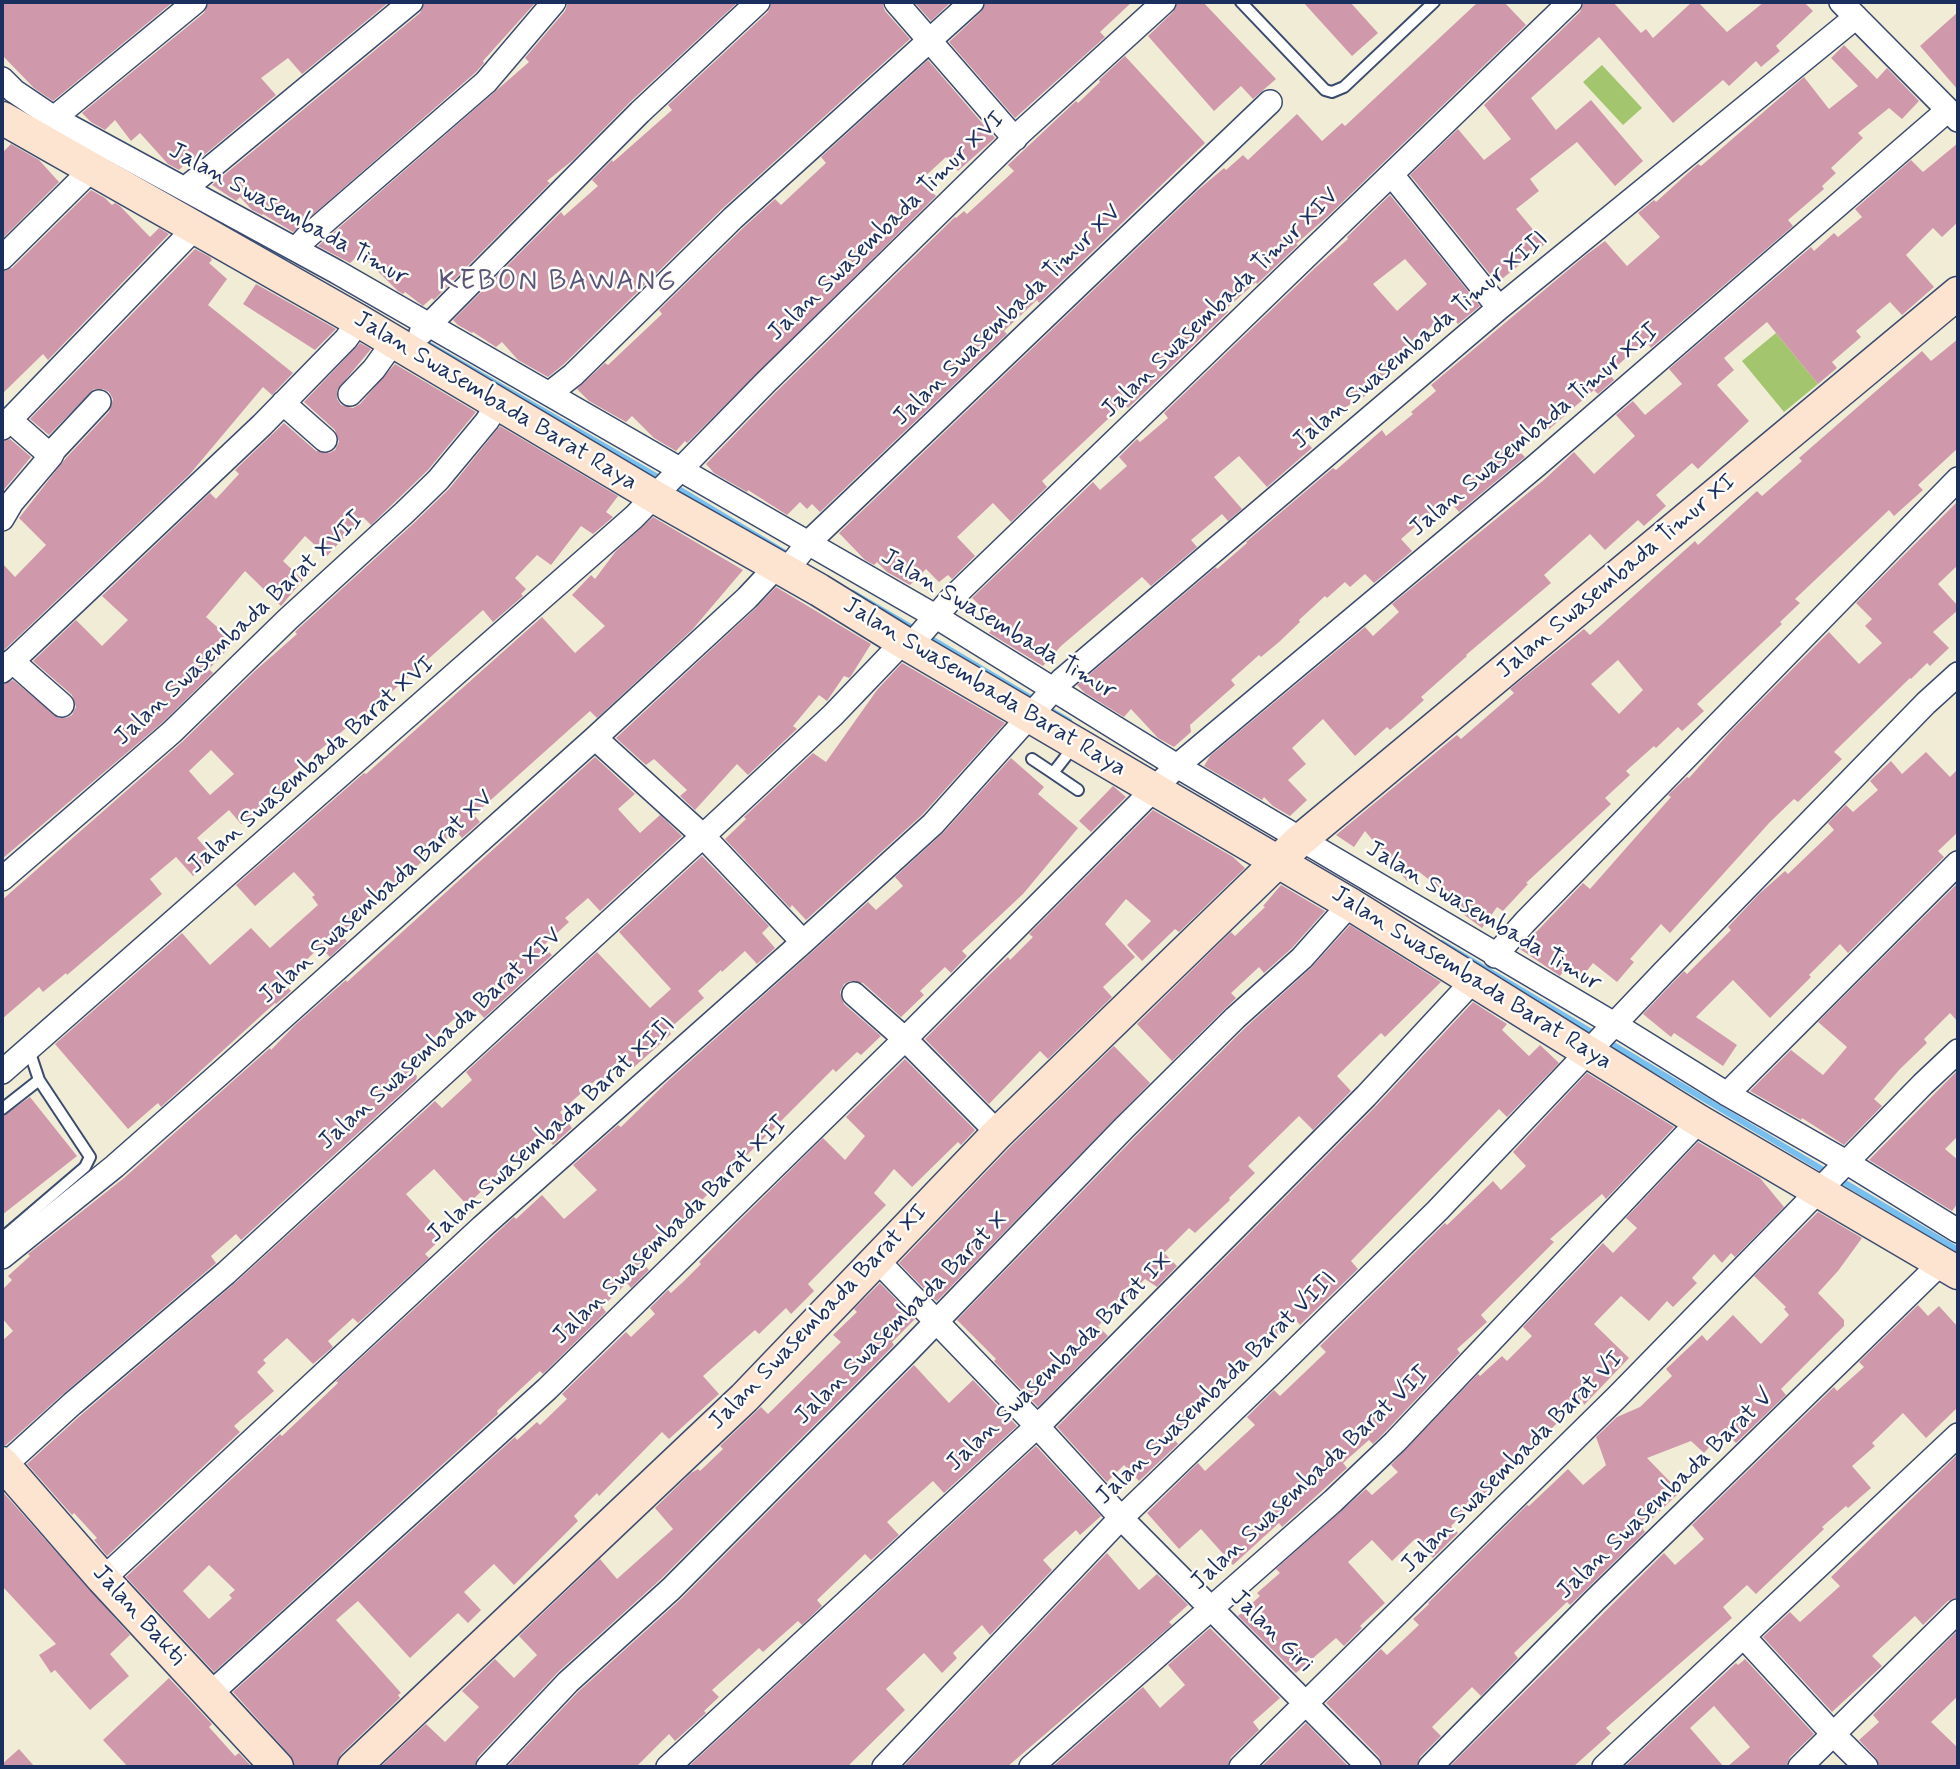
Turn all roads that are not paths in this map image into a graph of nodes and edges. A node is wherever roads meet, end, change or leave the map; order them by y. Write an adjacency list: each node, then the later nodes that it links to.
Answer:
1 (195, 2): 17 (street)
2 (411, 2): 21 (street)
3 (554, 2): 23 (street)
4 (758, 2): 28 (street)
5 (895, 2): 12 (street)
6 (972, 2): 12 (street)
7 (1164, 2): 18 (street, Jalan Swasembada Timur XVI)
8 (1241, 2): 9 (lane)
9 (1434, 2)
10 (1570, 2): 20 (street, Jalan Swasembada Timur XIV)
11 (1849, 10): 15 (street); 26 (street, Jalan Swasembada Timur XIII)
12 (930, 41): 18 (street); 29 (street)
13 (2, 79): 17 (street, Jalan Swasembada Timur)
14 (1270, 102): 40 (street, Jalan Swasembada Timur XV)
15 (1953, 115): 51 (street, Jalan Swasembada Timur XII)
16 (2, 118): 19 (street, Jalan Swasembada Barat Raya)
17 (54, 118): 21 (street, Jalan Swasembada Timur)
18 (1015, 139): 38 (street, Jalan Swasembada Timur XVI)
19 (92, 169): 22 (street, Jalan Swasembada Barat Raya); 24 (street)
20 (1392, 175): 26 (street); 42 (street, Jalan Swasembada Timur XIV)
21 (186, 188): 23 (street, Jalan Swasembada Timur)
22 (195, 228): 27 (street, Jalan Swasembada Barat Raya); 34 (street)
23 (296, 249): 28 (street, Jalan Swasembada Timur)
24 (2, 258)
25 (1958, 293): 54 (street, Jalan Swasembada Timur XI)
26 (1499, 308): 45 (street, Jalan Swasembada Timur XIII)
27 (359, 321): 28 (street, Jalan Swasembada Barat Raya); 33 (street)
28 (413, 339): 29 (street, Jalan Swasembada Timur); 30 (street); 32 (street, Jalan Swasembada Barat Raya)
29 (550, 393): 38 (street, Jalan Swasembada Timur)
30 (350, 394)
31 (99, 402): 36 (street)
32 (499, 402): 38 (street, Jalan Swasembada Barat Raya); 56 (street, Jalan Swasembada Barat XVII)
33 (284, 403): 35 (street); 43 (street)
34 (6, 424): 36 (street)
35 (325, 440)
36 (51, 456): 39 (street)
37 (1958, 479): 59 (street)
38 (668, 483): 40 (street, Jalan Swasembada Timur); 41 (street, Jalan Swasembada Barat Raya); 65 (street, Jalan Swasembada Barat XVI)
39 (2, 519)
40 (808, 543): 41 (street, Jalan Swasembada Timur XV); 42 (street, Jalan Swasembada Timur)
41 (784, 569): 42 (street, Jalan Swasembada Barat Raya); 47 (street, Jalan Swasembada Barat XV)
42 (918, 633): 45 (street, Jalan Swasembada Barat Raya); 53 (street, Jalan Swasembada Barat XIV)
43 (7, 666): 46 (street)
44 (1958, 674): 62 (street, Jalan Swasembada Barat VIII)
45 (1041, 702): 48 (street, Jalan Swasembada Barat Raya); 51 (street, Jalan Swasembada Timur); 58 (street, Jalan Swasembada Barat XIII)
46 (62, 705)
47 (595, 738): 53 (street); 77 (street, Jalan Swasembada Barat XV)
48 (1075, 743): 50 (lane); 51 (street, Jalan Swasembada Barat Raya)
49 (1032, 759): 50 (lane)
50 (1053, 773): 52 (lane)
51 (1166, 778): 54 (street, Jalan Swasembada Barat Raya); 63 (street, Jalan Swasembada Barat XII)
52 (1078, 790)
53 (703, 836): 58 (street); 83 (street, Jalan Swasembada Barat XIV)
54 (1290, 850): 57 (street, Jalan Swasembada Barat Raya); 59 (street, Jalan Swasembada Timur); 72 (street, Jalan Swasembada Barat XI)
55 (1958, 863): 69 (street)
56 (2, 879)
57 (1350, 904): 60 (street, Jalan Swasembada Barat Raya); 80 (street, Jalan Swasembada Barat X)
58 (803, 942): 85 (street, Jalan Swasembada Barat XIII)
59 (1495, 956): 62 (street, Jalan Swasembada Timur)
60 (1473, 981): 64 (street, Jalan Swasembada Barat Raya); 81 (street, Jalan Swasembada Barat IX)
61 (854, 993): 63 (street)
62 (1612, 1026): 64 (street, Jalan Swasembada Barat VIII); 69 (street, Jalan Swasembada Timur)
63 (905, 1039): 72 (street); 89 (street, Jalan Swasembada Barat XII)
64 (1591, 1049): 71 (street, Jalan Swasembada Barat Raya); 84 (street, Jalan Swasembada Barat VIII)
65 (29, 1050): 67 (street, Jalan Swasembada Barat XVI); 68 (lane)
66 (1958, 1051): 73 (street, Jalan Swasembada Barat VI)
67 (2, 1072)
68 (39, 1080): 70 (lane); 76 (lane)
69 (1727, 1094): 73 (street, Jalan Swasembada Timur)
70 (2, 1109)
71 (1699, 1121): 74 (street, Jalan Swasembada Barat Raya); 86 (street, Jalan Swasembada Barat VII)
72 (998, 1133): 78 (street, Jalan Swasembada Barat XI)
73 (1845, 1164): 74 (street, Jalan Swasembada Barat VI); 75 (street, Jalan Swasembada Timur)
74 (1820, 1190): 79 (street, Jalan Swasembada Barat Raya); 90 (street, Jalan Swasembada Barat VI)
75 (1958, 1231)
76 (2, 1237)
77 (2, 1257)
78 (876, 1259): 80 (street, Jalan Giri); 93 (street, Jalan Swasembada Barat XI)
79 (1950, 1268): 100 (street, Jalan Swasembada Barat V)
80 (936, 1321): 81 (street, Jalan Giri); 94 (street, Jalan Swasembada Barat X)
81 (1037, 1426): 84 (street, Jalan Giri); 95 (street, Jalan Swasembada Barat IX)
82 (1958, 1435): 88 (street)
83 (3, 1464): 85 (street, Jalan Bakti)
84 (1121, 1518): 86 (street, Jalan Giri); 96 (street, Jalan Swasembada Barat VIII)
85 (103, 1579): 89 (street, Jalan Bakti)
86 (1211, 1609): 90 (street, Jalan Giri); 97 (street, Jalan Swasembada Barat VII)
87 (1958, 1611): 91 (street)
88 (1744, 1637): 91 (street); 101 (street)
89 (209, 1695): 92 (street, Jalan Bakti)
90 (1306, 1704): 98 (street, Jalan Swasembada Barat VI); 99 (street, Jalan Giri)
91 (1834, 1735): 102 (street); 103 (street)
92 (276, 1767)
93 (354, 1767)
94 (488, 1767)
95 (668, 1767)
96 (884, 1767)
97 (1031, 1767)
98 (1241, 1767)
99 (1369, 1767)
100 (1430, 1767)
101 (1604, 1767)
102 (1800, 1767)
103 (1867, 1767)

